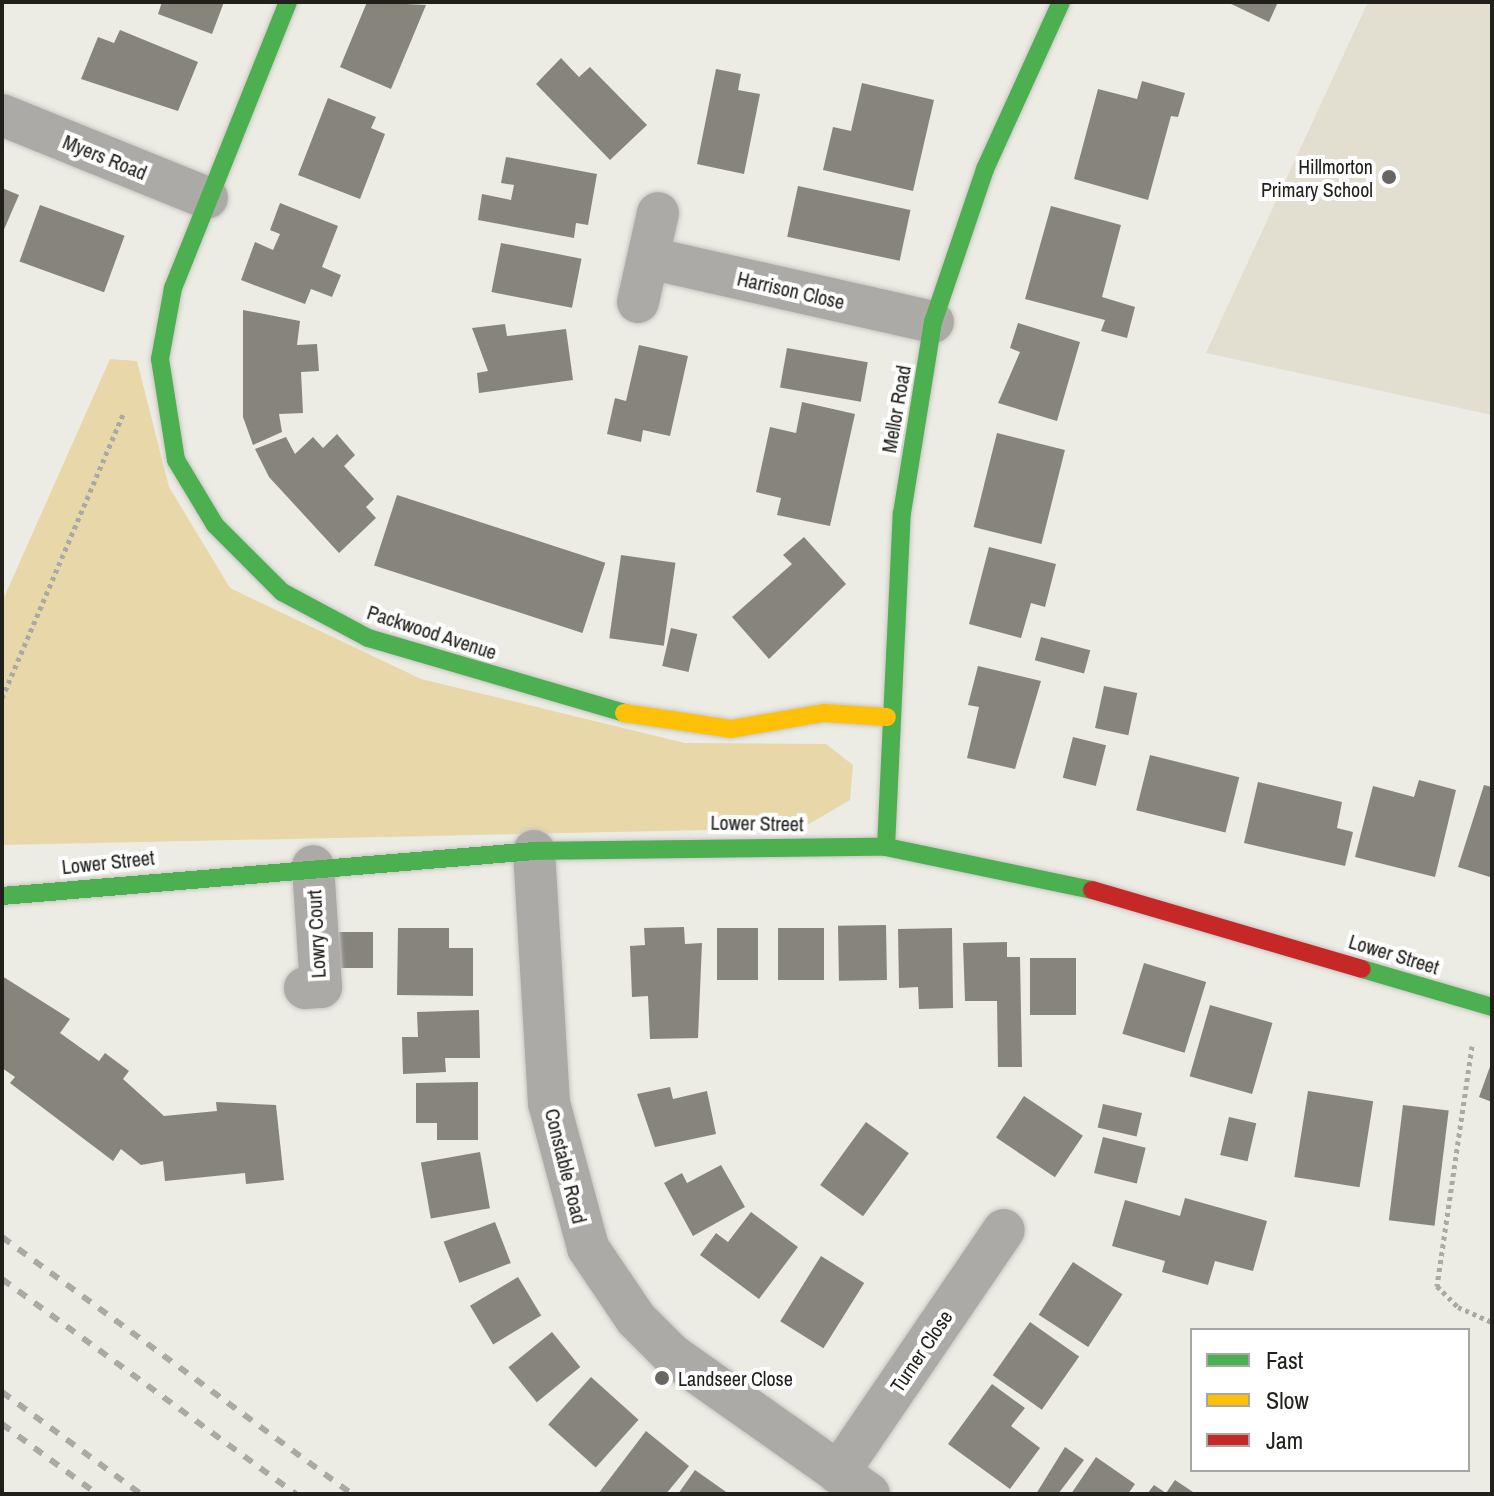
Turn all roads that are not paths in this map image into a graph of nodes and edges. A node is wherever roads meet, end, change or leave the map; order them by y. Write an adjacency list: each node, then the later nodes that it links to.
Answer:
1 (288, 2): 4 (street, Packwood Avenue)
2 (1061, 2): 8 (street, Mellor Road)
3 (2, 115): 4 (street, Myers Road)
4 (207, 198): 9 (street, Packwood Avenue)
5 (658, 213): 6 (street)
6 (649, 258): 7 (street); 8 (street, Harrison Close)
7 (638, 302)
8 (933, 322): 9 (street, Mellor Road)
9 (887, 717): 10 (street, Mellor Road)
10 (886, 847): 11 (street, Lower Street); 15 (street, Lower Street)
11 (534, 851): 12 (street, Lower Street); 17 (street, Constable Road)
12 (313, 866): 13 (street, Lower Street); 14 (street, Lowry Court)
13 (2, 896)
14 (305, 988)
15 (1492, 1007)
16 (1004, 1230): 17 (street, Turner Close)
17 (854, 1483)

